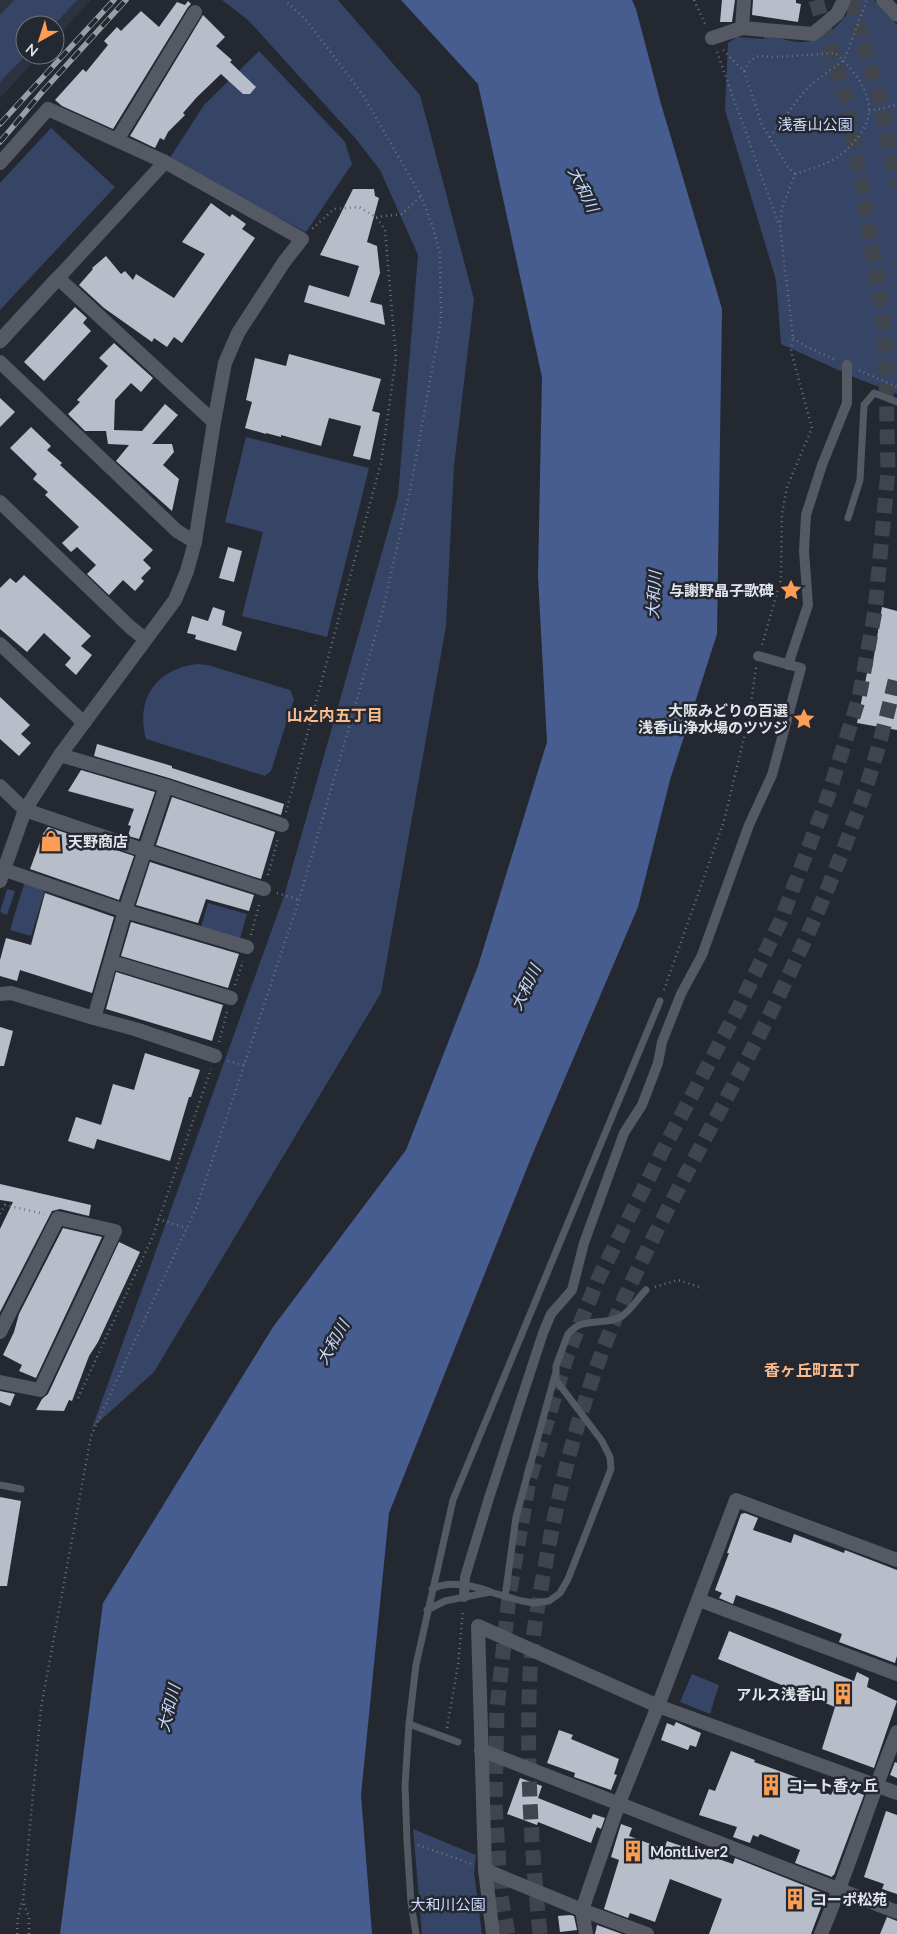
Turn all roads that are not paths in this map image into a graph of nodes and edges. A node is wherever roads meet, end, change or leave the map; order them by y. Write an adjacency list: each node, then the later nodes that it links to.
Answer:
1 (744, 0): 6 (street)
2 (844, 0): 6 (street)
3 (883, 0): 5 (street)
4 (194, 12): 8 (street)
5 (897, 16)
6 (742, 28): 7 (street)
7 (712, 38)
8 (117, 140): 9 (street); 10 (street)
9 (165, 162): 11 (street); 16 (street)
10 (0, 163)
11 (58, 278): 12 (street); 16 (street)
12 (0, 341)
13 (0, 362): 19 (street)
14 (847, 365): 23 (street)
15 (897, 402): 18 (lane)
16 (214, 422): 19 (street)
17 (0, 502): 20 (street)
18 (848, 518)
19 (195, 542): 20 (street)
20 (145, 639): 24 (street)
21 (0, 644): 24 (street)
22 (758, 656): 23 (street)
23 (788, 664): 48 (street)
24 (84, 722): 25 (street)
25 (60, 754): 27 (street); 28 (street)
26 (0, 786): 28 (street)
27 (166, 786): 29 (street); 30 (street)
28 (25, 810): 30 (street); 31 (street)
29 (282, 825)
30 (146, 852): 32 (street); 33 (street)
31 (2, 876): 33 (street)
32 (264, 889)
33 (125, 911): 34 (street); 35 (street)
34 (248, 947)
35 (112, 962): 37 (street); 39 (street)
36 (0, 994): 39 (street)
37 (231, 998)
38 (660, 1001): 49 (lane)
39 (94, 1018): 40 (street)
40 (221, 1059)
41 (646, 1290): 43 (lane)
42 (0, 1332): 44 (street)
43 (555, 1375): 52 (lane); 52 (lane)
44 (0, 1382)
45 (0, 1485): 46 (lane)
46 (21, 1489)
47 (897, 1560): 53 (street)
48 (465, 1585): 49 (lane); 50 (lane); 51 (street)
49 (432, 1589): 54 (lane)
50 (490, 1592): 51 (lane); 52 (lane)
51 (464, 1597): 54 (lane)
52 (505, 1597)
53 (699, 1600): 55 (street); 56 (street)
54 (428, 1610): 57 (lane)
55 (897, 1674)
56 (658, 1706): 60 (street); 61 (street); 63 (street)
57 (409, 1724): 59 (lane); 68 (lane)
58 (897, 1732): 61 (street)
59 (458, 1742)
60 (481, 1750): 63 (street); 64 (street)
61 (876, 1784): 62 (street); 65 (street)
62 (897, 1793)
63 (619, 1803): 65 (street); 66 (street)
64 (485, 1870): 66 (street); 69 (street)
65 (840, 1890): 67 (street); 72 (street)
66 (582, 1910): 70 (street); 71 (street)
67 (897, 1912)
68 (416, 1934)
69 (493, 1934)
70 (586, 1934)
71 (647, 1934)
72 (821, 1934)

